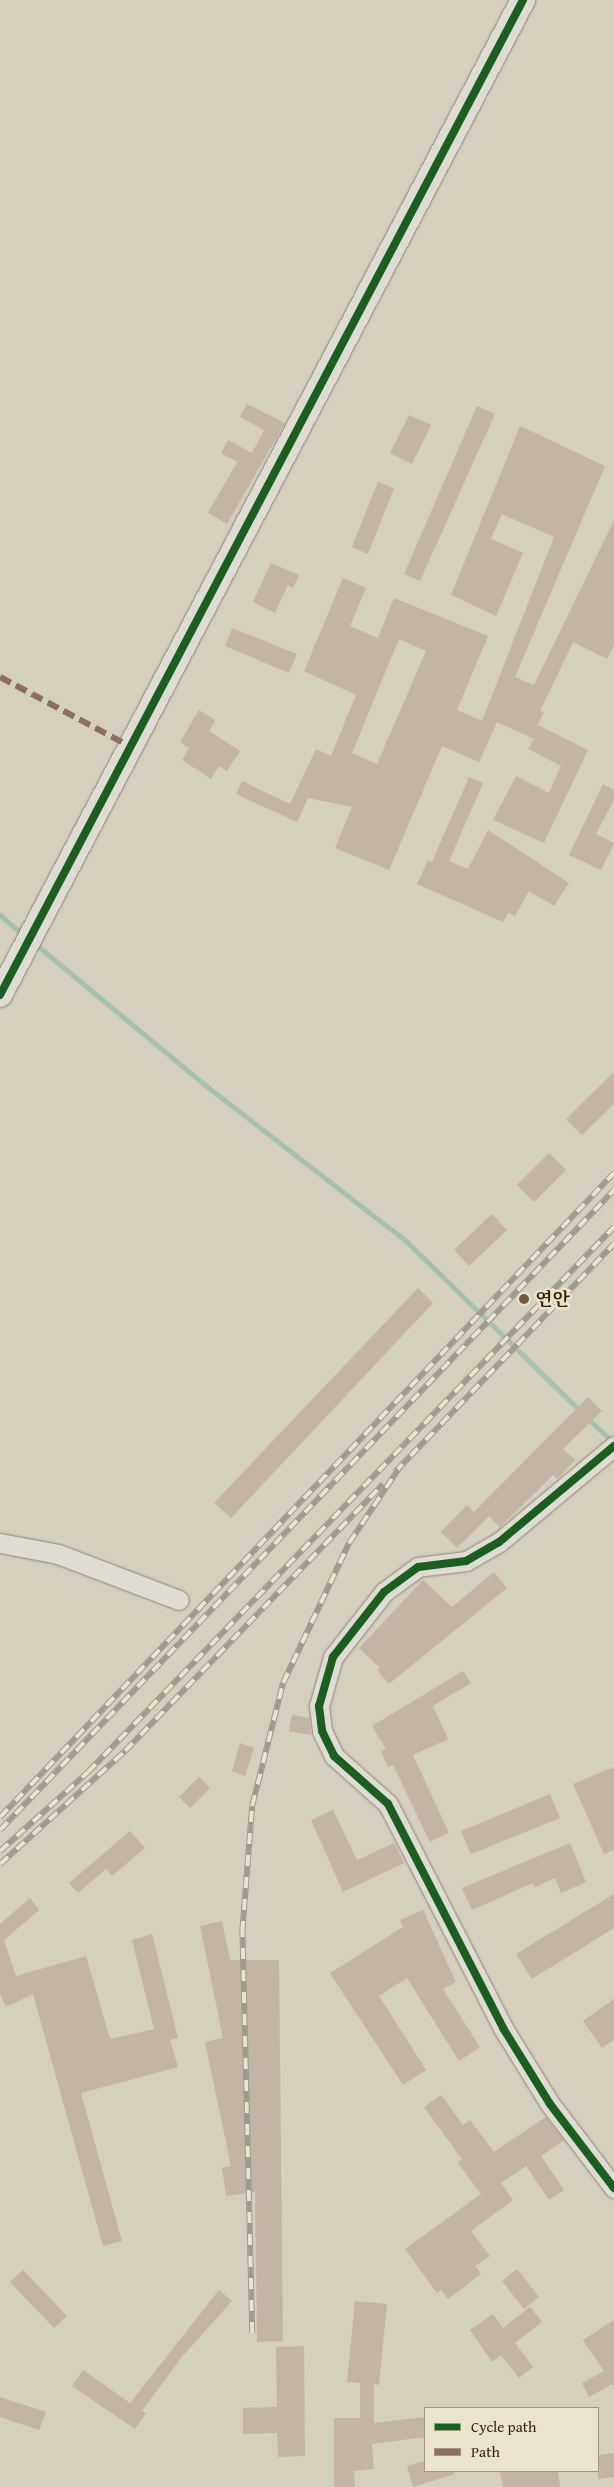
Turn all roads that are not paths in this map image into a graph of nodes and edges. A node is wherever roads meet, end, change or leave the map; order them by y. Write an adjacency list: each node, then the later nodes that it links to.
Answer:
1 (523, 0): 2 (street)
2 (0, 995)
3 (614, 1446): 6 (street)
4 (0, 1543): 5 (street)
5 (180, 1600)
6 (614, 2188)

